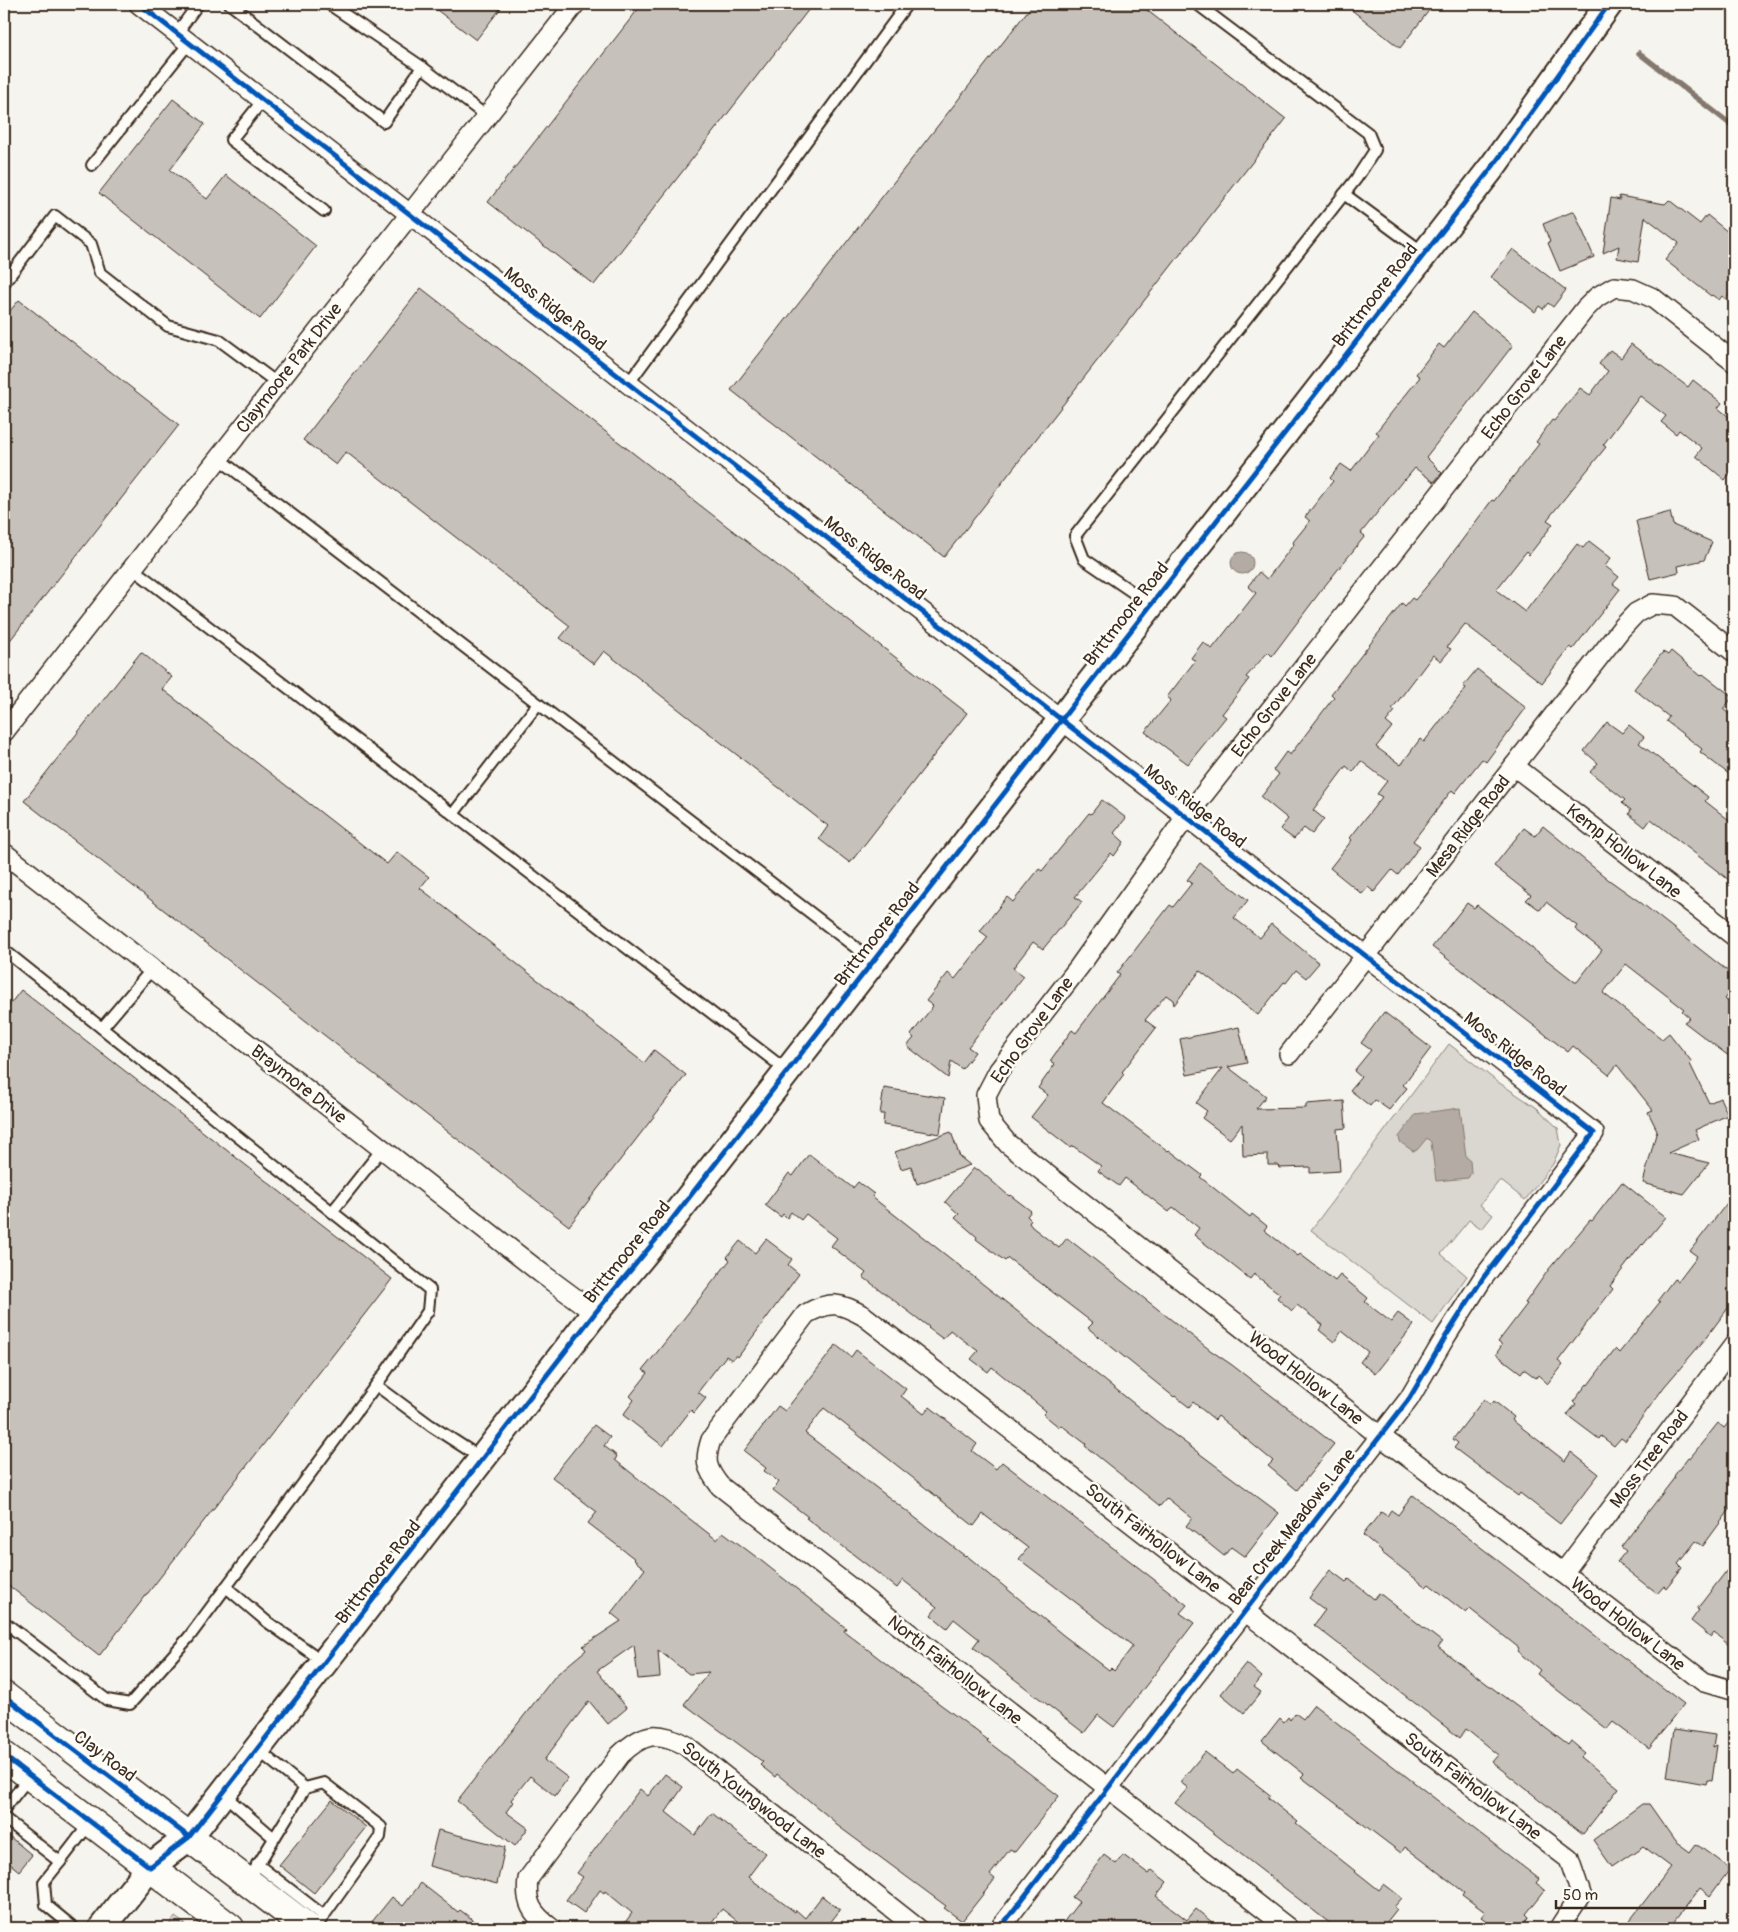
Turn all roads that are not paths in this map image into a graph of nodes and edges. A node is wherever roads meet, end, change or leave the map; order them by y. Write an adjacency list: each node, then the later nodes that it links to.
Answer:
1 (138, 4): 9 (street, Moss Ridge Road)
2 (198, 4): 9 (lane)
3 (230, 4): 10 (lane)
4 (329, 4): 10 (lane)
5 (575, 4): 12 (street, Claymoore Park Drive)
6 (907, 4): 21 (lane)
7 (1197, 4): 14 (lane)
8 (1610, 4): 17 (main road, Brittmoore Road)
9 (183, 38): 11 (street, Moss Ridge Road); 13 (lane)
10 (422, 67): 12 (lane)
11 (263, 100): 15 (lane); 16 (street, Moss Ridge Road)
12 (486, 116): 16 (street, Claymoore Park Drive)
13 (92, 165)
14 (1344, 194): 17 (lane); 24 (lane)
15 (324, 211)
16 (409, 214): 20 (street, Claymoore Park Drive); 21 (street, Moss Ridge Road)
17 (1425, 254): 24 (main road, Brittmoore Road)
18 (4, 283): 20 (lane)
19 (1734, 362): 31 (street, Echo Grove Lane)
20 (277, 383): 22 (street, Claymoore Park Drive)
21 (628, 384): 27 (street, Moss Ridge Road)
22 (218, 458): 23 (street, Claymoore Park Drive); 26 (lane)
23 (132, 568): 28 (street, Claymoore Park Drive); 30 (lane)
24 (1151, 604): 27 (main road, Brittmoore Road)
25 (1734, 652): 29 (street, Mesa Ridge Road)
26 (538, 704): 30 (lane); 36 (lane)
27 (1061, 719): 31 (street, Moss Ridge Road); 36 (main road, Brittmoore Road)
28 (4, 732)
29 (1514, 766): 33 (street, Kemp Hollow Lane); 35 (street, Mesa Ridge Road)
30 (453, 814): 40 (lane)
31 (1186, 817): 35 (street, Moss Ridge Road); 42 (street, Echo Grove Lane)
32 (4, 853): 37 (street, Braymore Drive)
33 (1734, 936)
34 (4, 950): 38 (lane)
35 (1366, 956): 39 (street, Mesa Ridge Road); 41 (street, Moss Ridge Road)
36 (873, 961): 40 (main road, Brittmoore Road)
37 (152, 969): 38 (lane); 43 (street, Braymore Drive)
38 (102, 1028): 44 (lane)
39 (1289, 1054)
40 (787, 1071): 45 (main road, Brittmoore Road)
41 (1594, 1133): 49 (street, Bear Creek Meadows Lane)
42 (1008, 1144): 49 (street, Wood Hollow Lane)
43 (382, 1149): 44 (lane); 45 (street, Braymore Drive)
44 (332, 1212): 48 (lane)
45 (595, 1314): 50 (main road, Brittmoore Road)
46 (1734, 1345): 51 (street, Moss Tree Road)
47 (753, 1382): 53 (street, South Fairhollow Lane); 62 (street, North Fairhollow Lane)
48 (376, 1385): 50 (lane); 52 (lane)
49 (1380, 1436): 51 (street, Wood Hollow Lane); 53 (street, Bear Creek Meadows Lane)
50 (482, 1459): 55 (main road, Brittmoore Road)
51 (1563, 1573): 56 (street, Wood Hollow Lane)
52 (226, 1588): 54 (lane); 55 (lane)
53 (1246, 1610): 62 (street, Bear Creek Meadows Lane); 81 (street, South Fairhollow Lane)
54 (5, 1626)
55 (325, 1663): 58 (main road, Brittmoore Road)
56 (1733, 1690)
57 (4, 1696): 67 (main road, Clay Road)
58 (258, 1749): 61 (lane); 63 (main road, Brittmoore Road)
59 (4, 1756): 60 (main road)
60 (30, 1776): 64 (lane); 66 (main road)
61 (305, 1788): 68 (lane); 72 (lane)
62 (1107, 1789): 79 (street, Bear Creek Meadows Lane); 80 (street, North Fairhollow Lane)
63 (223, 1794): 67 (main road, Brittmoore Road); 68 (lane)
64 (4, 1808)
65 (4, 1818): 69 (lane)
66 (91, 1822): 69 (lane); 70 (main road)
67 (189, 1837): 70 (main road, Brittmoore Road); 71 (main road, Clay Road)
68 (274, 1838): 71 (lane)
69 (60, 1862): 73 (lane)
70 (150, 1867): 74 (main road, Brittmoore Road); 75 (main road)
71 (252, 1873): 72 (main road, Clay Road)
72 (316, 1922): 76 (lane)
73 (74, 1928)
74 (102, 1928)
75 (230, 1928)
76 (315, 1928)
77 (551, 1928): 78 (street, South Youngwood Lane)
78 (917, 1928)
79 (1000, 1928)
80 (1288, 1928)
81 (1559, 1928)

